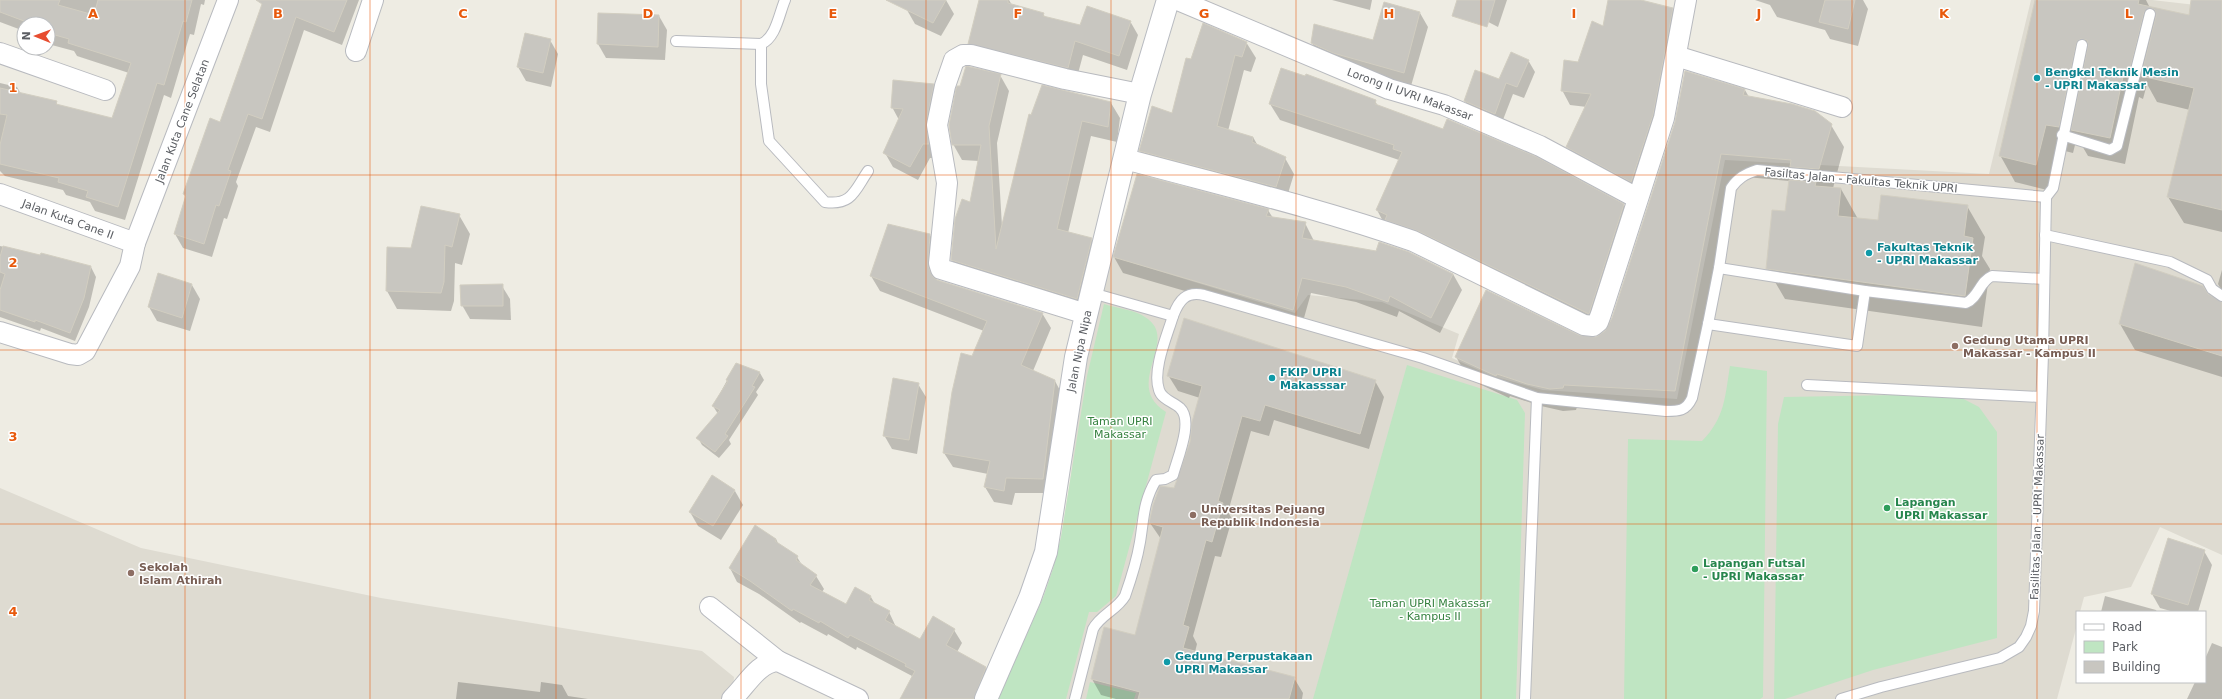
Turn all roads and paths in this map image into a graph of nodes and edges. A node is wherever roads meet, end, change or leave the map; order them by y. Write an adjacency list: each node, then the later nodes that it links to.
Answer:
1 (228, 0): 24 (street, Jalan Kuta Cane Selatan)
2 (373, 0): 11 (street)
3 (785, 0): 9 (lane)
4 (1168, 0): 15 (street, Jalan Nipa Nipa)
5 (1178, 0): 22 (street, Lorong II UVRI Makassar)
6 (1686, 0): 13 (street)
7 (2150, 14): 17 (lane)
8 (676, 41): 9 (lane)
9 (761, 44): 19 (lane)
10 (2082, 45): 17 (lane)
11 (356, 51)
12 (0, 53): 14 (street)
13 (1676, 56): 16 (street); 22 (street)
14 (105, 90)
15 (1140, 94): 18 (street, Jalan Nipa Nipa); 30 (street)
16 (1842, 107)
17 (2062, 135): 21 (lane)
18 (1125, 159): 22 (street); 28 (street, Jalan Nipa Nipa)
19 (868, 171)
20 (0, 194): 24 (street, Jalan Kuta Cane II)
21 (2046, 197): 23 (lane, Fasilitas Jalan - UPRI Makassar); 25 (lane, Fasiltas Jalan - Fakultas Teknik UPRI)
22 (1637, 198)
23 (2045, 235): 26 (lane, Fasilitas Jalan - UPRI Makassar); 29 (lane)
24 (135, 243): 33 (street, Jalan Kuta Cane Selatan)
25 (1719, 268): 27 (lane); 32 (lane, Fasiltas Jalan - Fakultas Teknik UPRI)
26 (2044, 279): 27 (lane); 36 (lane, Fasilitas Jalan - UPRI Makassar)
27 (1865, 291): 32 (lane)
28 (1092, 293): 30 (street, Jalan Nipa Nipa); 31 (lane)
29 (2222, 296)
30 (1086, 314): 41 (street, Jalan Nipa Nipa)
31 (1173, 316): 35 (lane, Fasiltas Jalan - Fakultas Teknik UPRI); 42 (lane, Fasiltas Jalan - Fakultas Teknik UPRI)
32 (1708, 324): 35 (lane, Fasiltas Jalan - Fakultas Teknik UPRI)
33 (0, 332)
34 (1808, 385): 36 (lane)
35 (1537, 398): 43 (lane)
36 (2040, 398): 44 (lane, Fasilitas Jalan - UPRI Makassar)
37 (710, 606): 38 (street)
38 (778, 661): 39 (street); 40 (street)
39 (732, 699)
40 (858, 699)
41 (986, 699)
42 (1075, 699)
43 (1524, 699)
44 (1841, 699)

